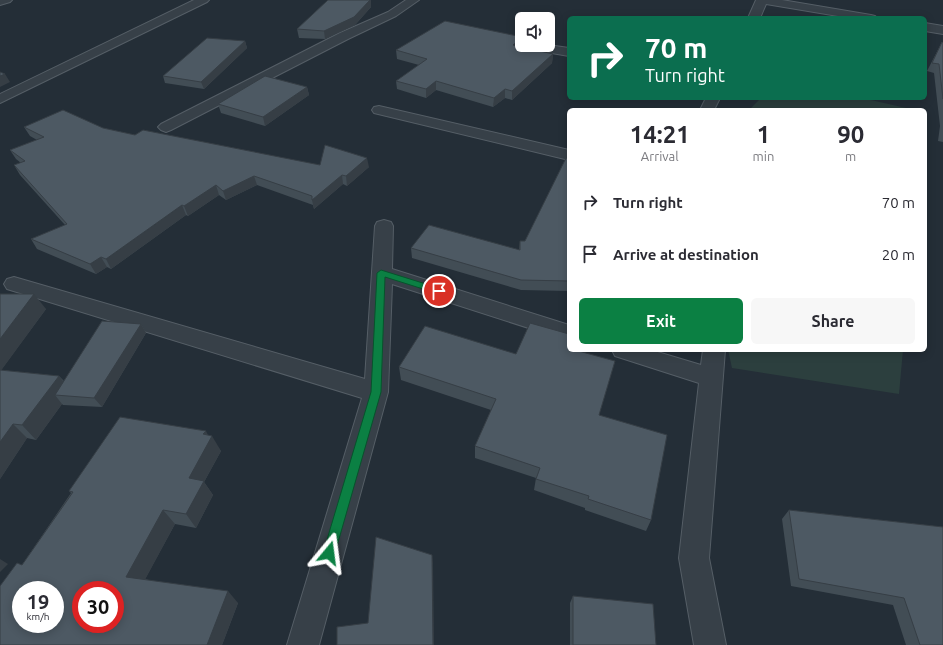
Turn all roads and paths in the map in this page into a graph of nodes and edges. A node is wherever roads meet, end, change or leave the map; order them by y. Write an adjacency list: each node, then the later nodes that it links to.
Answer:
1 (6, 0): 5 (street)
2 (203, 0): 12 (street)
3 (413, 0): 14 (street)
4 (762, 0): 6 (street); 7 (street)
5 (0, 2)
6 (755, 16)
7 (859, 16)
8 (927, 27): 9 (street)
9 (943, 30)
10 (555, 49): 11 (street)
11 (567, 52)
12 (0, 99)
13 (379, 110): 15 (street)
14 (166, 127)
15 (567, 155)
16 (384, 226): 17 (street)
17 (381, 273): 19 (street); 23 (street)
18 (14, 284): 23 (street)
19 (567, 332)
20 (630, 352): 22 (street)
21 (714, 352): 22 (street)
22 (711, 378): 25 (street)
23 (376, 392): 24 (street)
24 (303, 645)
25 (710, 645)

